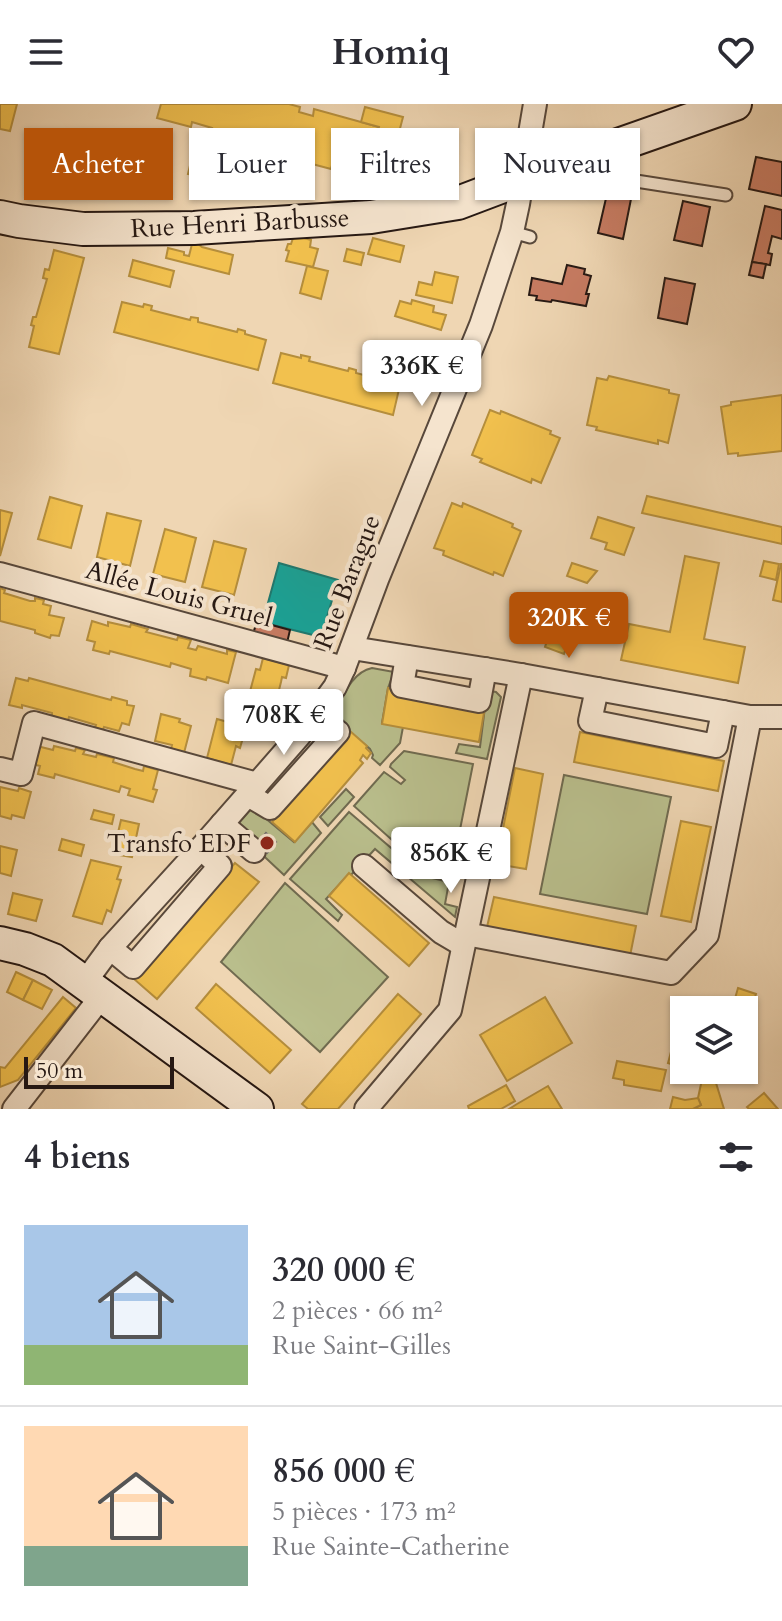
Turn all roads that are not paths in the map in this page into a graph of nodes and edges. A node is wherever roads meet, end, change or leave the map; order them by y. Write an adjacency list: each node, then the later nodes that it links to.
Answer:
1 (535, 104): 3 (street, Rue Barague)
2 (735, 104): 4 (main road, Rue Henri Barbusse)
3 (531, 128)
4 (640, 137)
5 (640, 182): 7 (lane)
6 (475, 185): 9 (main road, Rue Henri Barbusse)
7 (726, 195)
8 (475, 197): 11 (main road, Rue Henri Barbusse)
9 (0, 200)
10 (523, 200): 14 (street, Rue Barague)
11 (0, 217)
12 (0, 574): 14 (street, Allée Louis Gruel)
13 (407, 657): 14 (street, Allée Louis Gruel); 15 (street, Allée Louis Gruel); 15 (street)
14 (348, 658): 22 (street, Rue Barague)
15 (485, 669): 16 (street, Allée Louis Gruel)
16 (521, 675): 17 (street, Allée Louis Gruel); 26 (street)
17 (597, 689): 18 (street, Allée Louis Gruel); 18 (street)
18 (723, 712): 19 (street, Allée Louis Gruel)
19 (750, 717): 20 (street, Allée Louis Gruel); 26 (street)
20 (782, 717)
21 (0, 769): 22 (street)
22 (252, 789): 23 (street, Rue Barague)
23 (222, 824): 24 (street); 28 (street, Rue Barague)
24 (254, 851)
25 (364, 866): 26 (street)
26 (464, 940): 32 (street)
27 (0, 943): 28 (main road)
28 (93, 989): 29 (main road); 30 (street, Rue Barague)
29 (225, 1099): 31 (main road)
30 (14, 1109)
31 (257, 1109)
32 (366, 1109)

